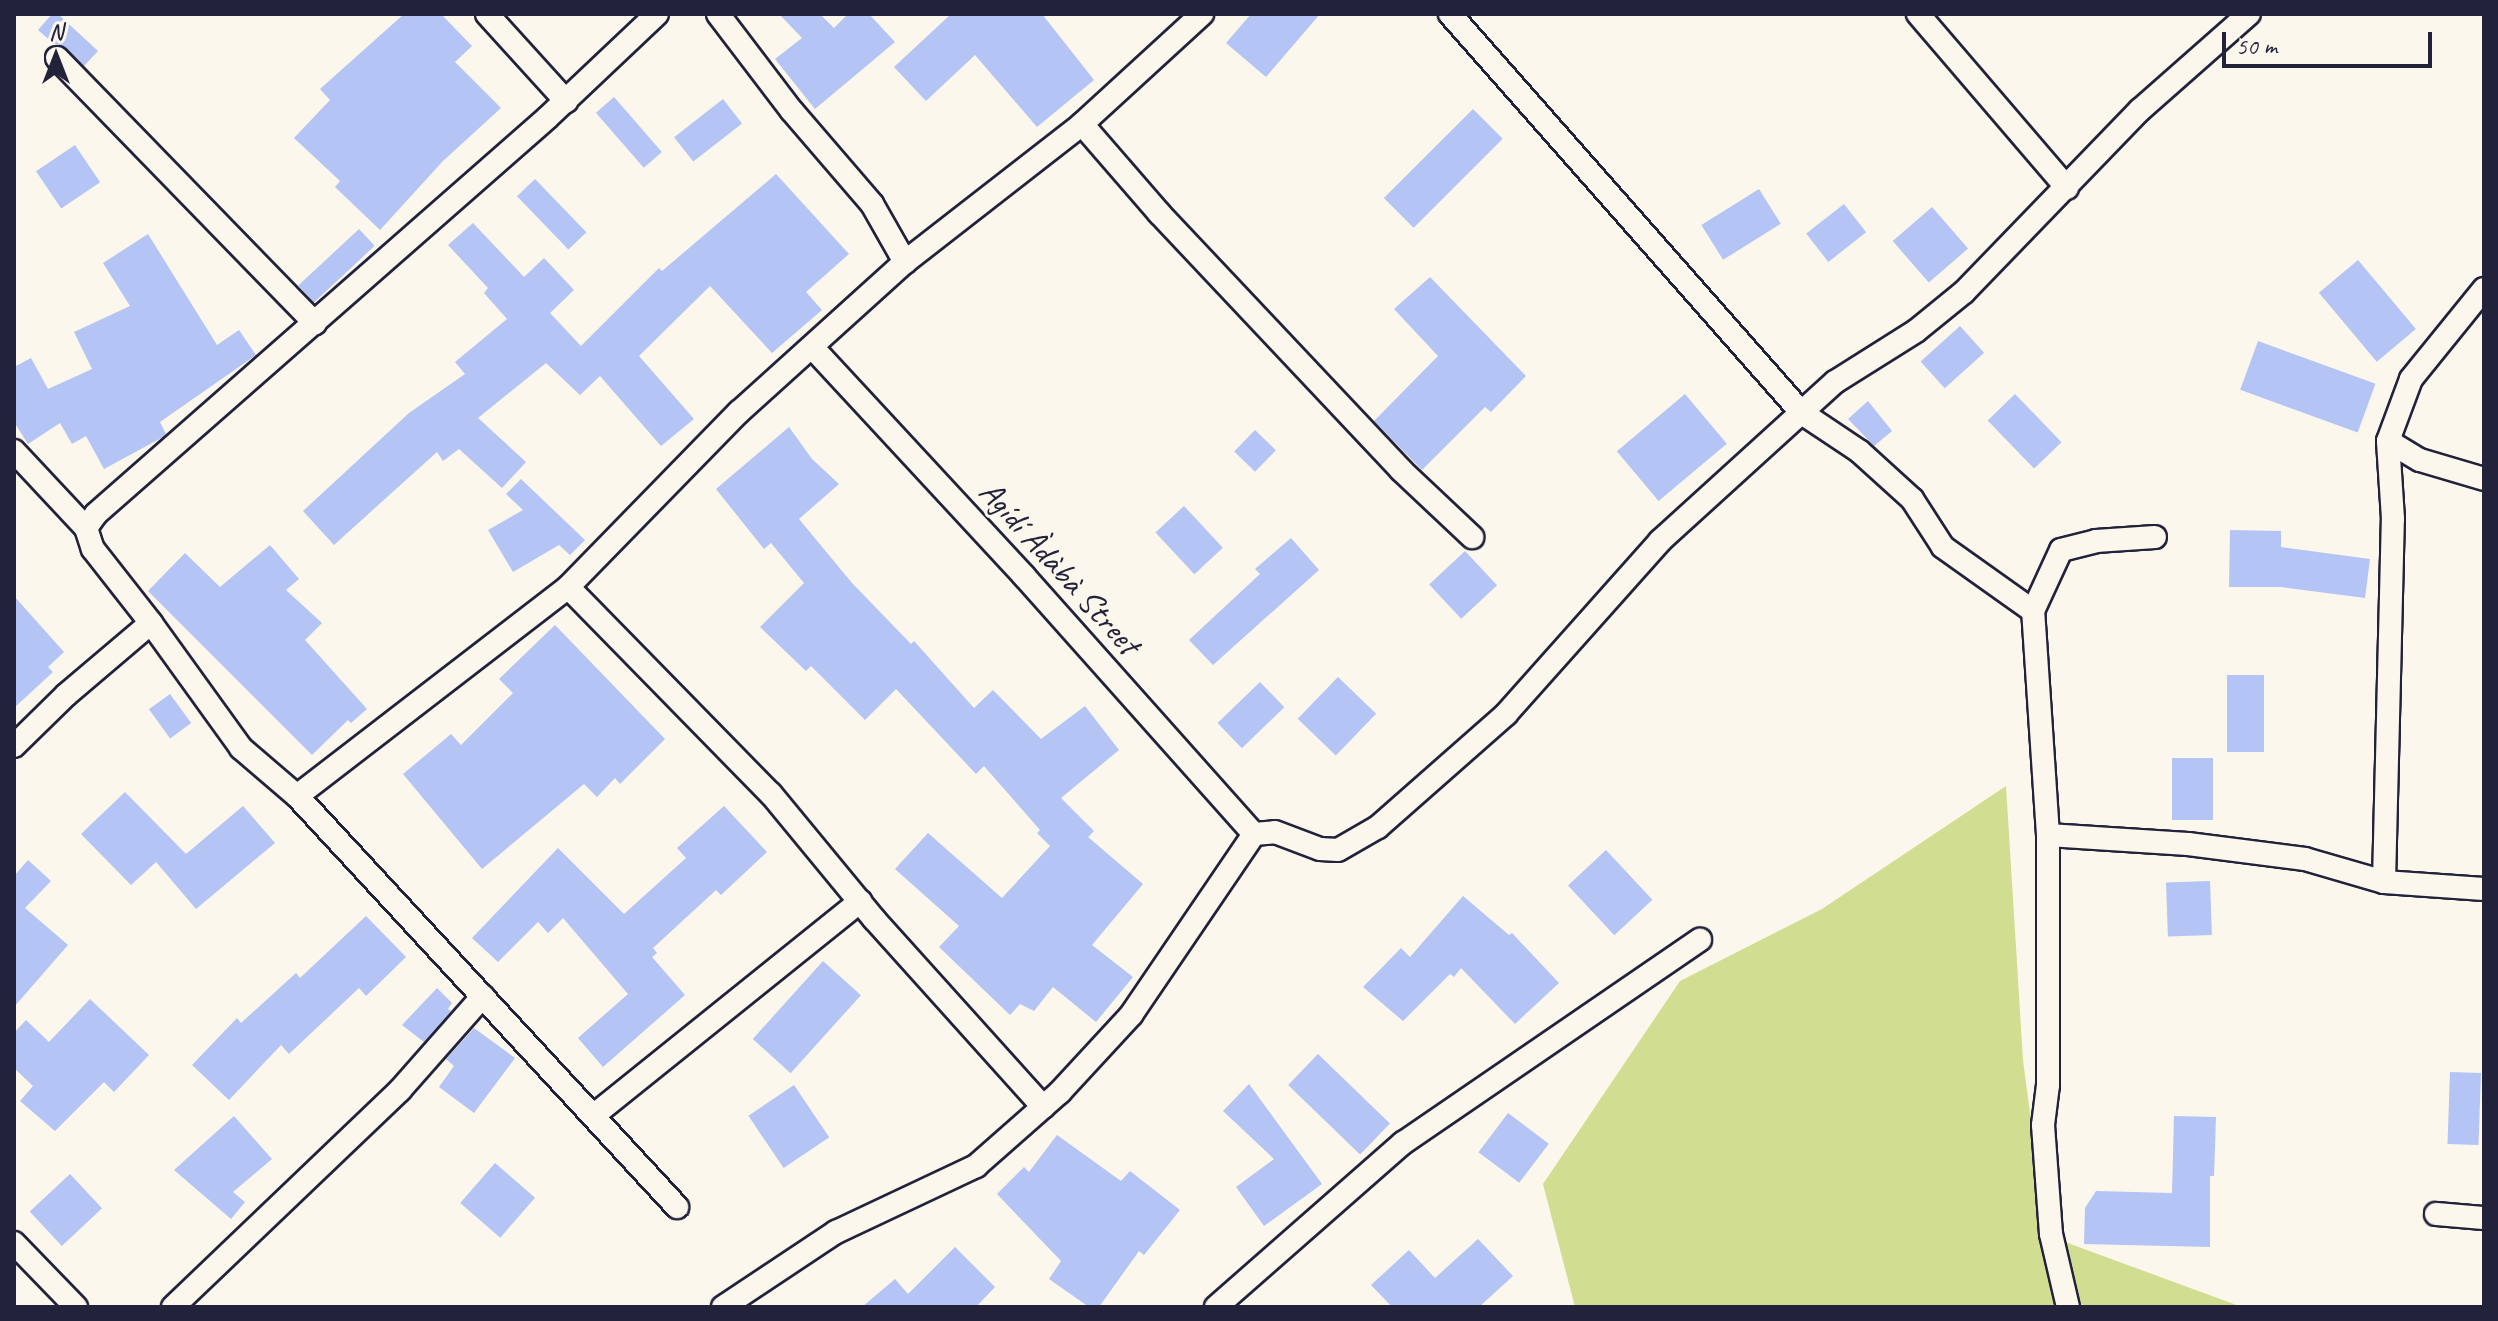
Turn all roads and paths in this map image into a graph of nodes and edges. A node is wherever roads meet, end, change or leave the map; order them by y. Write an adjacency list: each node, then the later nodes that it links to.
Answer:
1 (487, 14): 9 (street)
2 (657, 14): 9 (street)
3 (718, 14): 12 (street)
4 (1202, 14): 10 (street)
5 (1450, 14): 16 (street)
6 (1918, 14): 11 (street)
7 (2249, 14): 11 (street)
8 (57, 58): 14 (street)
9 (566, 101): 14 (street)
10 (1082, 124): 12 (street); 21 (street)
11 (2067, 188): 16 (street)
12 (905, 262): 15 (street)
13 (2484, 289): 17 (street)
14 (315, 323): 20 (street)
15 (813, 348): 23 (street); 28 (street, Agídí Àdàbà Street)
16 (1802, 413): 24 (street); 28 (street)
17 (2388, 441): 19 (street); 30 (street)
18 (14, 451): 20 (street)
19 (2484, 479)
20 (86, 528): 25 (street)
21 (1472, 537)
22 (2155, 537): 24 (street)
23 (568, 587): 27 (street); 32 (street)
24 (2033, 611): 29 (street)
25 (151, 623): 26 (street); 27 (street)
26 (14, 746)
27 (297, 796): 34 (street)
28 (1254, 834): 35 (street)
29 (2048, 835): 30 (street); 45 (street)
30 (2384, 882): 31 (street)
31 (2484, 889)
32 (860, 901): 35 (street); 36 (street)
33 (1700, 940): 44 (street)
34 (483, 996): 36 (street); 42 (street)
35 (1043, 1107): 43 (street)
36 (593, 1116): 37 (street)
37 (677, 1207)
38 (2436, 1214): 39 (street)
39 (2484, 1218)
40 (14, 1243): 41 (street)
41 (76, 1307)
42 (173, 1307)
43 (723, 1307)
44 (1216, 1307)
45 (2068, 1307)

